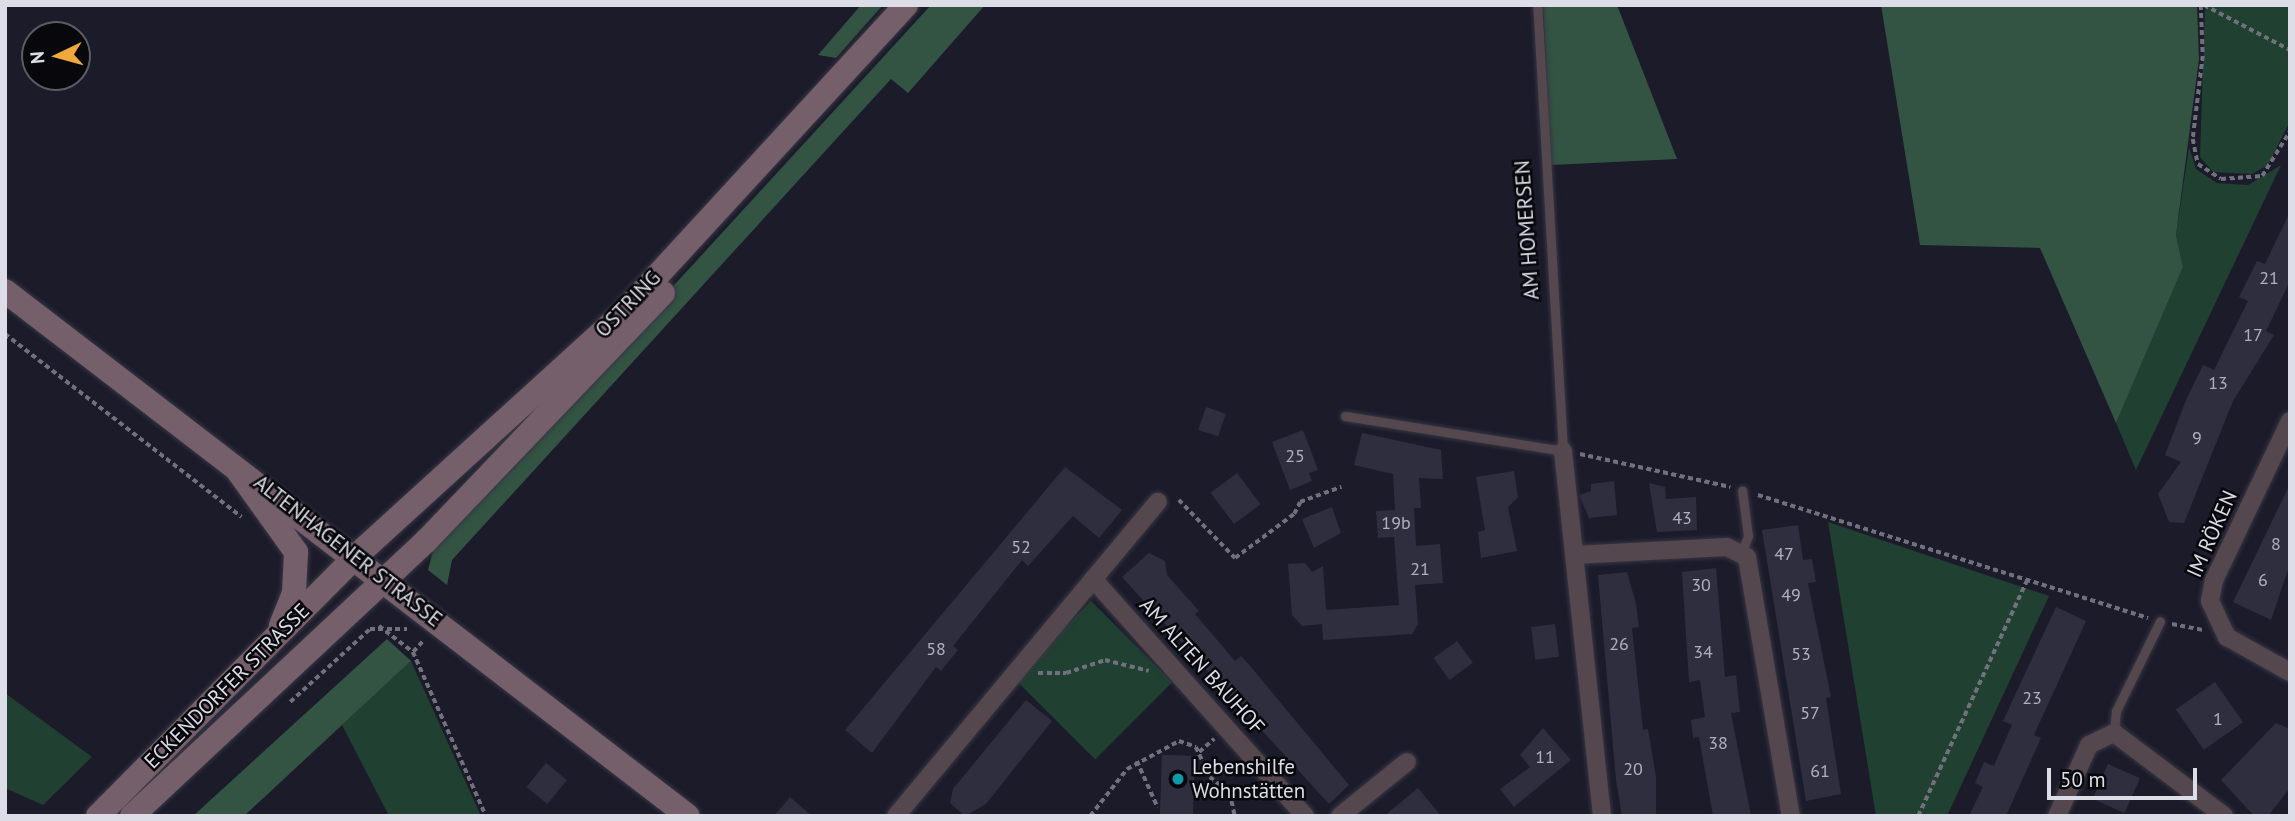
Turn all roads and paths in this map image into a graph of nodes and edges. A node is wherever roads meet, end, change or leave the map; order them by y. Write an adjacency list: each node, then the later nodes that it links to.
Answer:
1 (906, 5): 4 (main road, OSTRING)
2 (1537, 5): 11 (lane, AM HOMERSEN)
3 (2202, 5): 5 (path); 6 (path)
4 (881, 32): 20 (main road, OSTRING); 22 (main road, OSTRING)
5 (2290, 50)
6 (2290, 131)
7 (5, 291): 12 (main road, ALTENHAGENER STRASSE)
8 (5, 334): 17 (path)
9 (1345, 416): 11 (lane)
10 (2290, 421): 26 (street, IM RÖKEN)
11 (1563, 451): 14 (path); 19 (street, AM HOMERSEN)
12 (228, 456): 20 (main road, ALTENHAGENER STRASSE); 27 (main road)
13 (1341, 487): 15 (path)
14 (1742, 490): 18 (lane); 23 (path)
15 (1180, 500)
16 (1158, 502): 21 (street)
17 (254, 527)
18 (1742, 551): 19 (street); 47 (street)
19 (1573, 555): 46 (street, AM HOMERSEN)
20 (356, 556): 22 (main road, ALTENHAGENER STRASSE); 27 (main road, ECKENDORFER STRASSE)
21 (1093, 579): 30 (street); 31 (street, AM ALTEN BAUHOF)
22 (384, 580): 38 (main road, ECKENDORFER STRASSE); 40 (main road, ALTENHAGENER STRASSE)
23 (2027, 580): 24 (path); 48 (path)
24 (2160, 621): 26 (path); 33 (lane)
25 (378, 626): 29 (path)
26 (2218, 628): 32 (street)
27 (278, 635): 37 (main road, ECKENDORFER STRASSE)
28 (425, 639): 29 (path)
29 (413, 652): 39 (path)
30 (1021, 663): 31 (path); 41 (street)
31 (1169, 664): 44 (street, AM ALTEN BAUHOF)
32 (2290, 672)
33 (2114, 733): 49 (street); 50 (street)
34 (1137, 761): 36 (path); 42 (path); 43 (path)
35 (1407, 762): 45 (street)
36 (1158, 808)
37 (99, 816)
38 (132, 816)
39 (486, 816)
40 (688, 816)
41 (896, 816)
42 (1090, 816)
43 (1235, 816)
44 (1304, 816)
45 (1340, 816)
46 (1602, 816)
47 (1791, 816)
48 (1918, 816)
49 (2057, 816)
50 (2224, 816)

